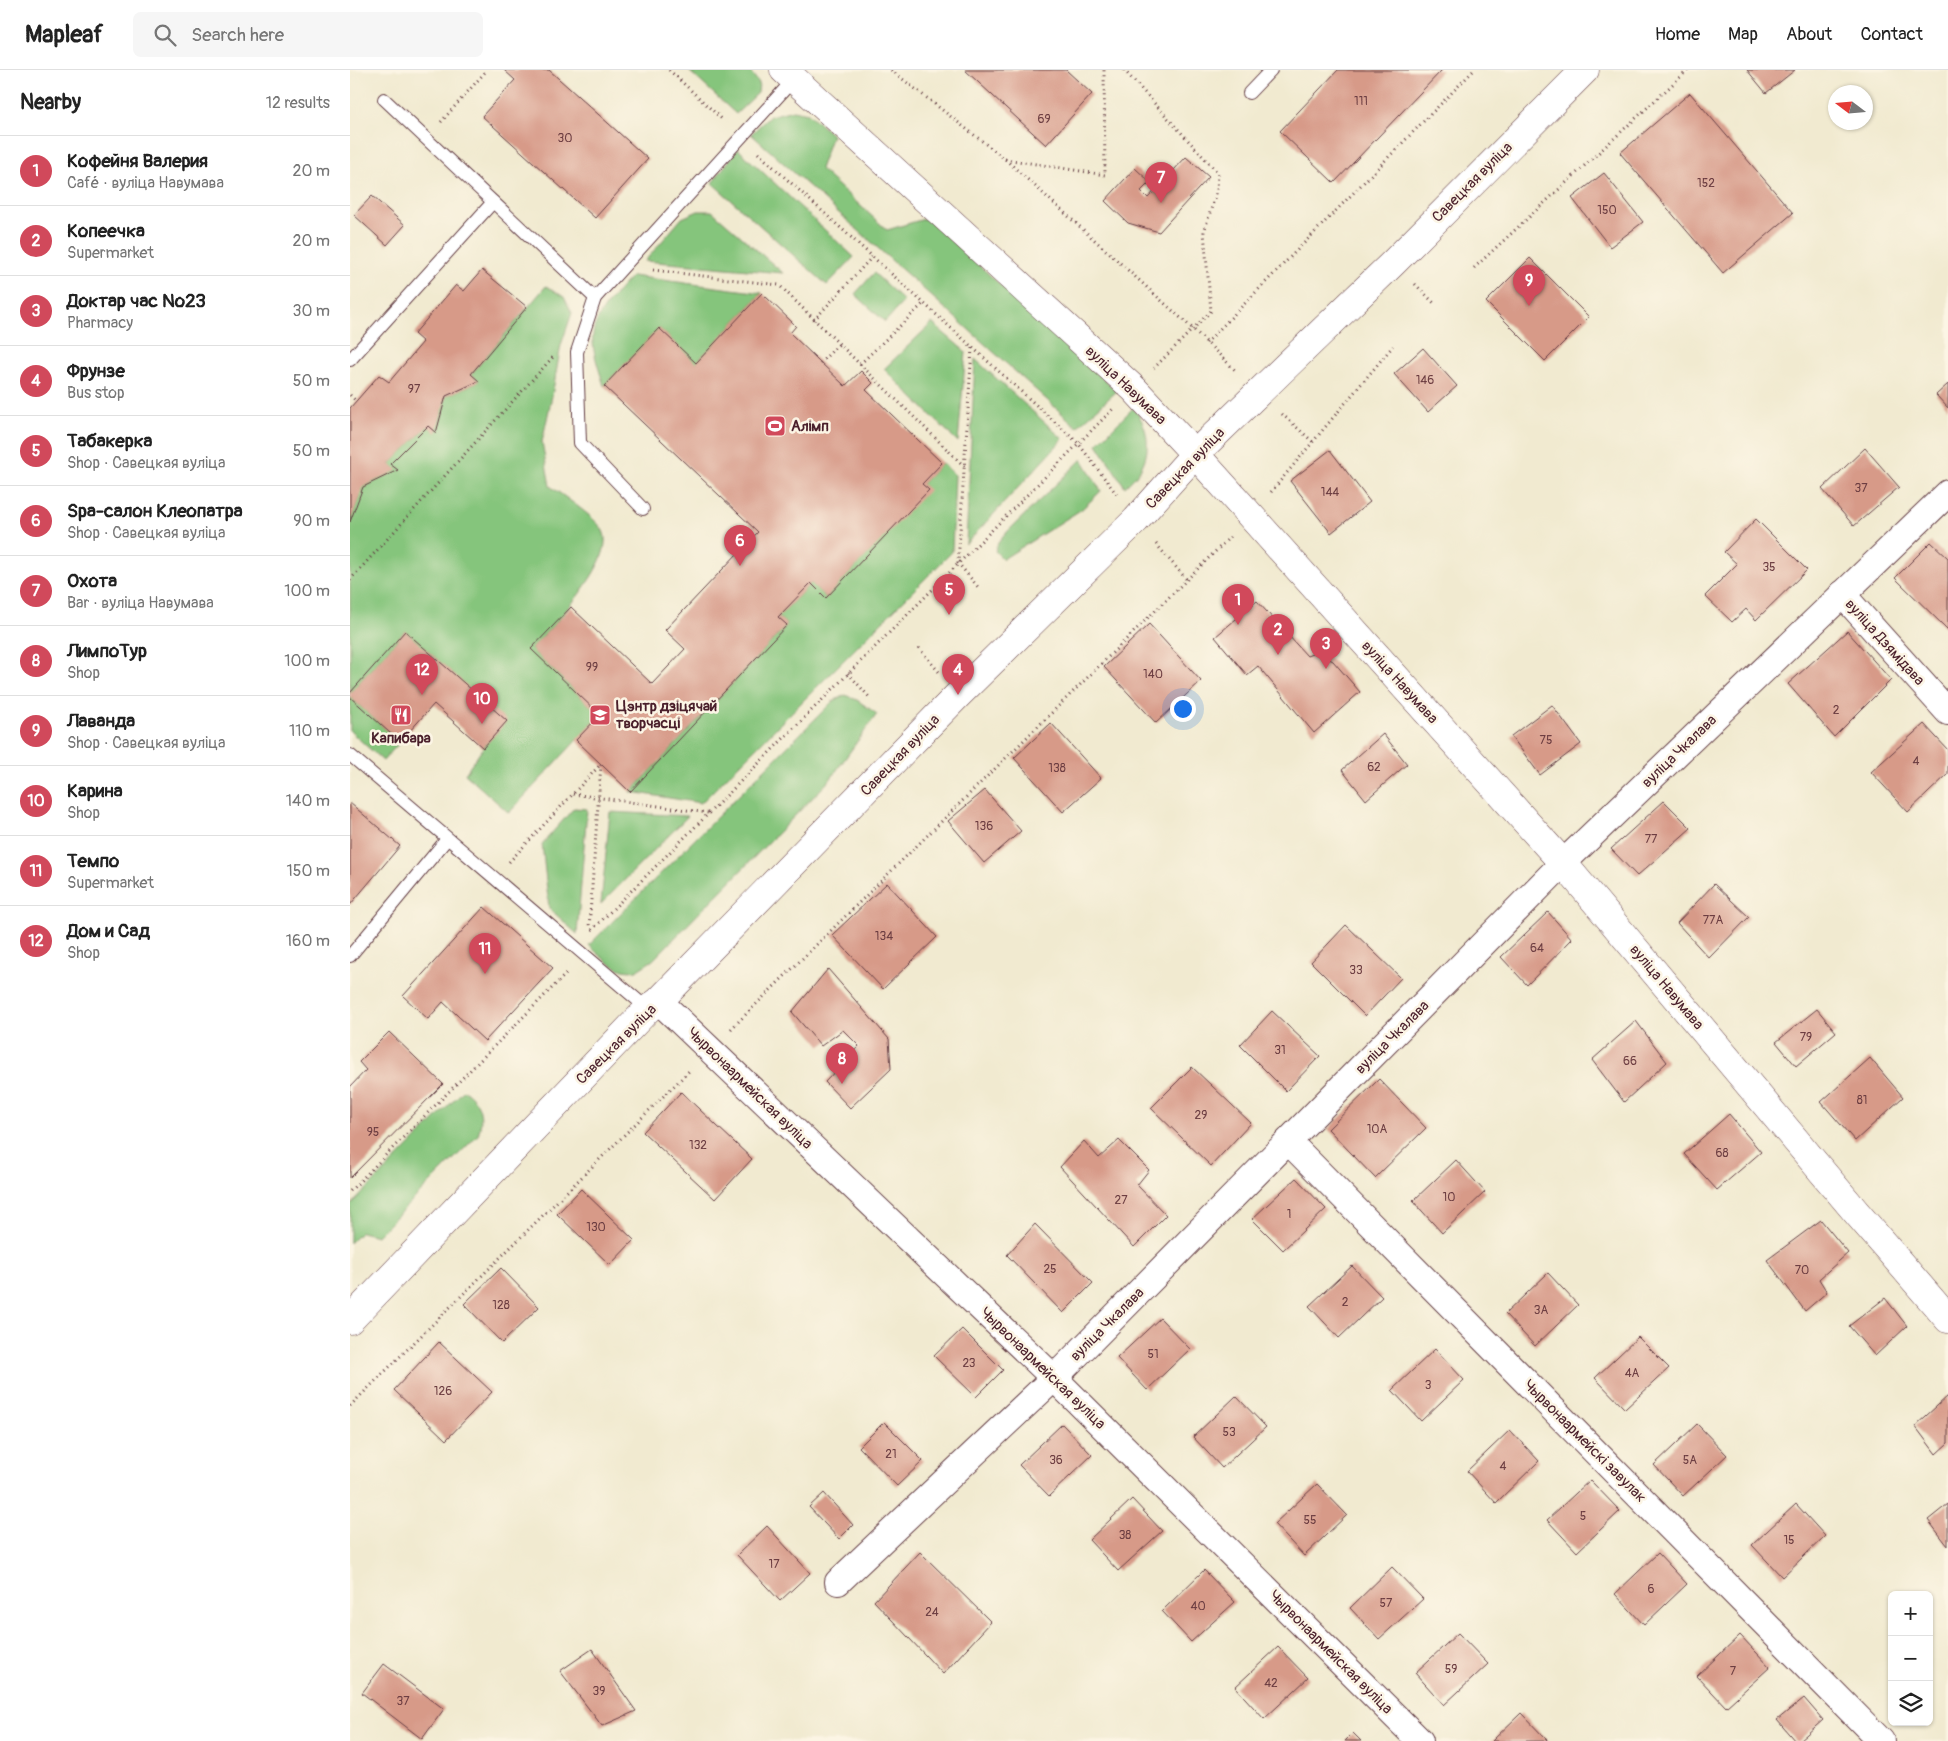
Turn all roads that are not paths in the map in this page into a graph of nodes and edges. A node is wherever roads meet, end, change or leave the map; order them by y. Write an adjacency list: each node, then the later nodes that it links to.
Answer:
1 (1270, 70): 4 (lane)
2 (1584, 70): 9 (street, Савецкая вуліца)
3 (789, 74): 7 (lane); 9 (street, вуліца Навумава)
4 (1250, 93)
5 (384, 99): 6 (lane)
6 (493, 202): 7 (lane); 8 (lane)
7 (594, 298): 11 (lane)
8 (350, 360)
9 (1195, 454): 16 (street, вуліца Навумава); 18 (street, Савецкая вуліца)
10 (1948, 493): 12 (street, вуліца Чкалава)
11 (643, 509)
12 (1842, 594): 13 (street, вуліца Дзямідава); 16 (street, вуліца Чкалава)
13 (1948, 712)
14 (350, 755): 15 (lane)
15 (447, 839): 17 (lane); 18 (lane)
16 (1563, 863): 19 (street, вуліца Чкалава); 20 (street, вуліца Навумава)
17 (350, 956)
18 (654, 1005): 21 (street, Савецкая вуліца); 22 (street, Чырвонаармейская вуліца)
19 (1289, 1142): 22 (street, вуліца Чкалава); 25 (street, Чырвонаармейскі завулак)
20 (1948, 1319)
21 (350, 1320)
22 (1054, 1378): 23 (street, вуліца Чкалава); 24 (street, Чырвонаармейская вуліца)
23 (838, 1582)
24 (1420, 1741)
25 (1882, 1741)

